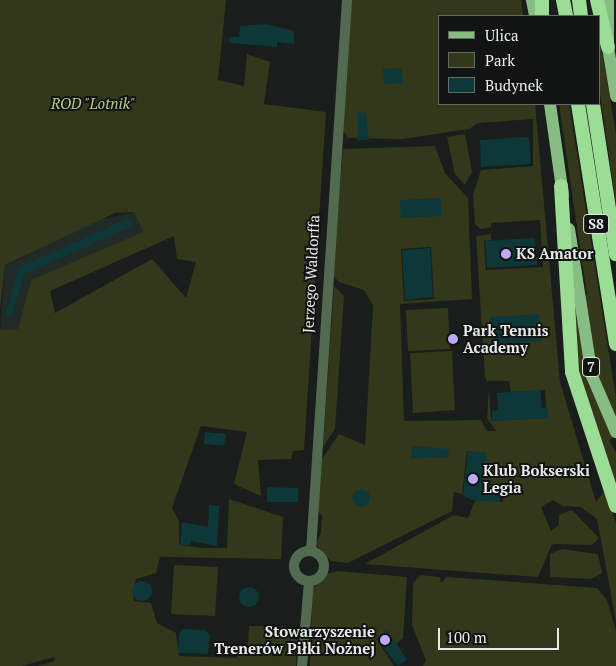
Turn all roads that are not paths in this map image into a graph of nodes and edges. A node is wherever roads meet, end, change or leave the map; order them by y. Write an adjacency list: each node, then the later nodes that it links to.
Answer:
1 (347, 0): 21 (street, Jerzego Waldorffa)
2 (532, 0): 7 (main road)
3 (542, 0): 8 (highway)
4 (563, 0): 9 (highway)
5 (579, 0): 10 (highway)
6 (605, 2): 11 (highway)
7 (535, 15)
8 (542, 15)
9 (566, 15)
10 (581, 15)
11 (608, 46): 12 (main road)
12 (616, 96)
13 (550, 105): 16 (main road, 7)
14 (578, 105): 18 (highway, S8)
15 (593, 105): 17 (highway, S8)
16 (562, 186): 19 (main road, 7); 20 (highway)
17 (616, 254)
18 (616, 344)
19 (616, 432)
20 (616, 506)
21 (311, 551): 22 (street); 22 (street)
22 (309, 581): 23 (street)
23 (302, 666)

